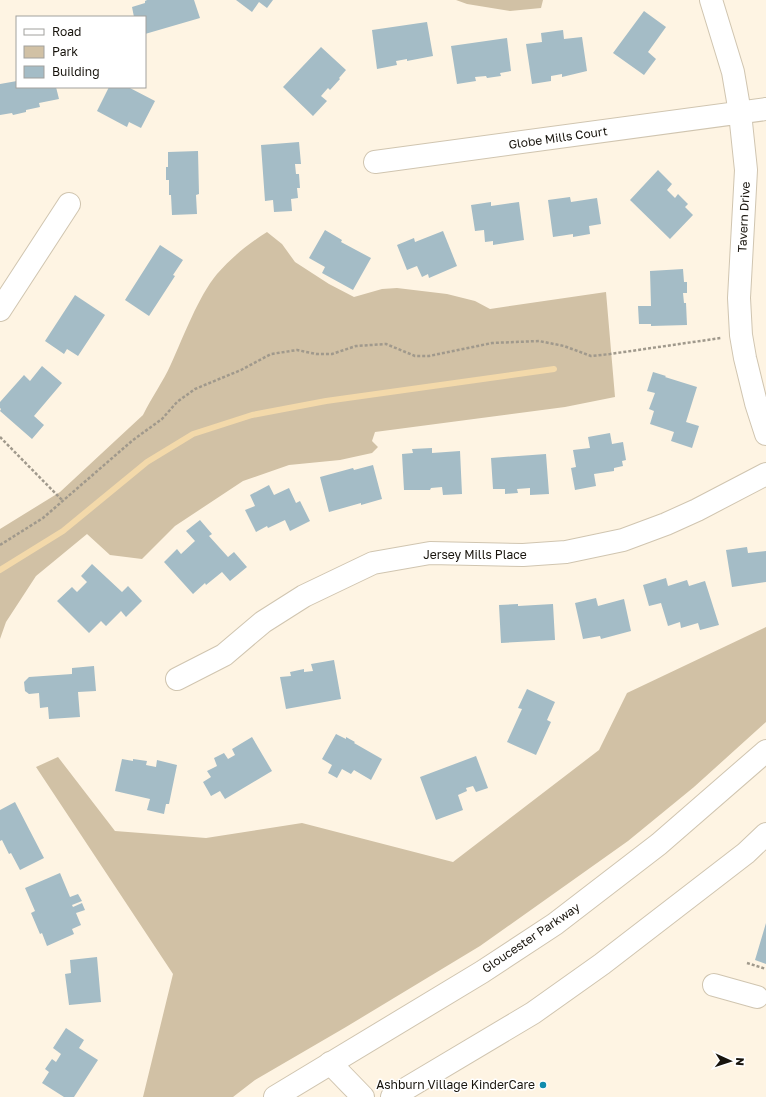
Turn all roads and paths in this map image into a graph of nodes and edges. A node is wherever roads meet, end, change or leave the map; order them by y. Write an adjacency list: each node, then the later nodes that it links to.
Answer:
1 (711, 0): 3 (street, Tavern Drive)
2 (766, 109): 3 (street, Globe Mills Court)
3 (740, 113): 4 (street, Globe Mills Court); 7 (street, Tavern Drive)
4 (375, 162)
5 (69, 204): 6 (street)
6 (0, 310)
7 (741, 335): 8 (street, Tavern Drive); 11 (path)
8 (766, 434)
9 (0, 437): 11 (path)
10 (766, 474): 13 (street, Jersey Mills Place)
11 (63, 501): 12 (path)
12 (0, 545)
13 (177, 679)
14 (766, 752): 20 (street, Gloucester Parkway)
15 (766, 834): 24 (street)
16 (747, 963): 17 (path)
17 (766, 969)
18 (714, 984): 19 (street)
19 (757, 997)
20 (330, 1063): 21 (street, Gloucester Parkway); 22 (street); 23 (street)
21 (275, 1097)
22 (340, 1097)
23 (363, 1097)
24 (392, 1097)

